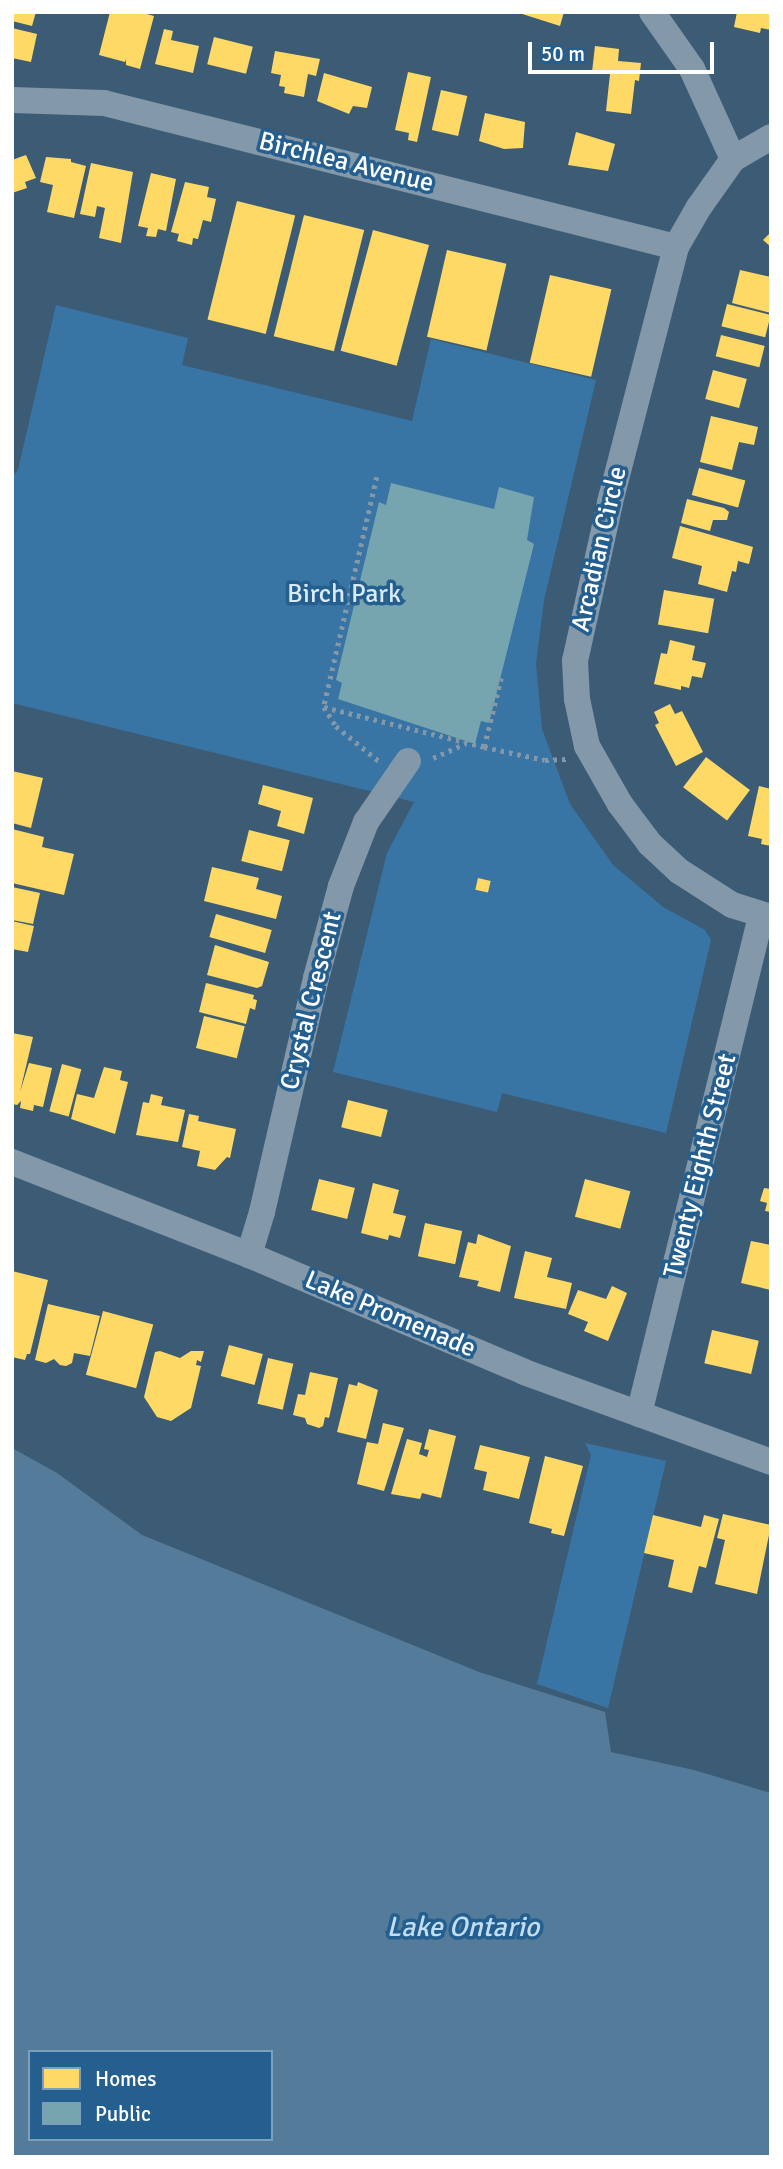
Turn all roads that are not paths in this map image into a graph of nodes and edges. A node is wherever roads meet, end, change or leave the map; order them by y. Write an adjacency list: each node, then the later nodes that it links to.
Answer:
1 (652, 12): 4 (street)
2 (12, 100): 5 (street, Birchlea Avenue)
3 (771, 137): 4 (street, Arcadian Circle)
4 (733, 159): 5 (street, Arcadian Circle)
5 (676, 247): 7 (street, Arcadian Circle)
6 (403, 768): 9 (street, Crystal Crescent)
7 (766, 917): 10 (street, Twenty Eighth Street)
8 (12, 1162): 9 (street, Lake Promenade)
9 (249, 1255): 10 (street, Lake Promenade)
10 (639, 1414): 11 (street, Lake Promenade)
11 (771, 1462)

